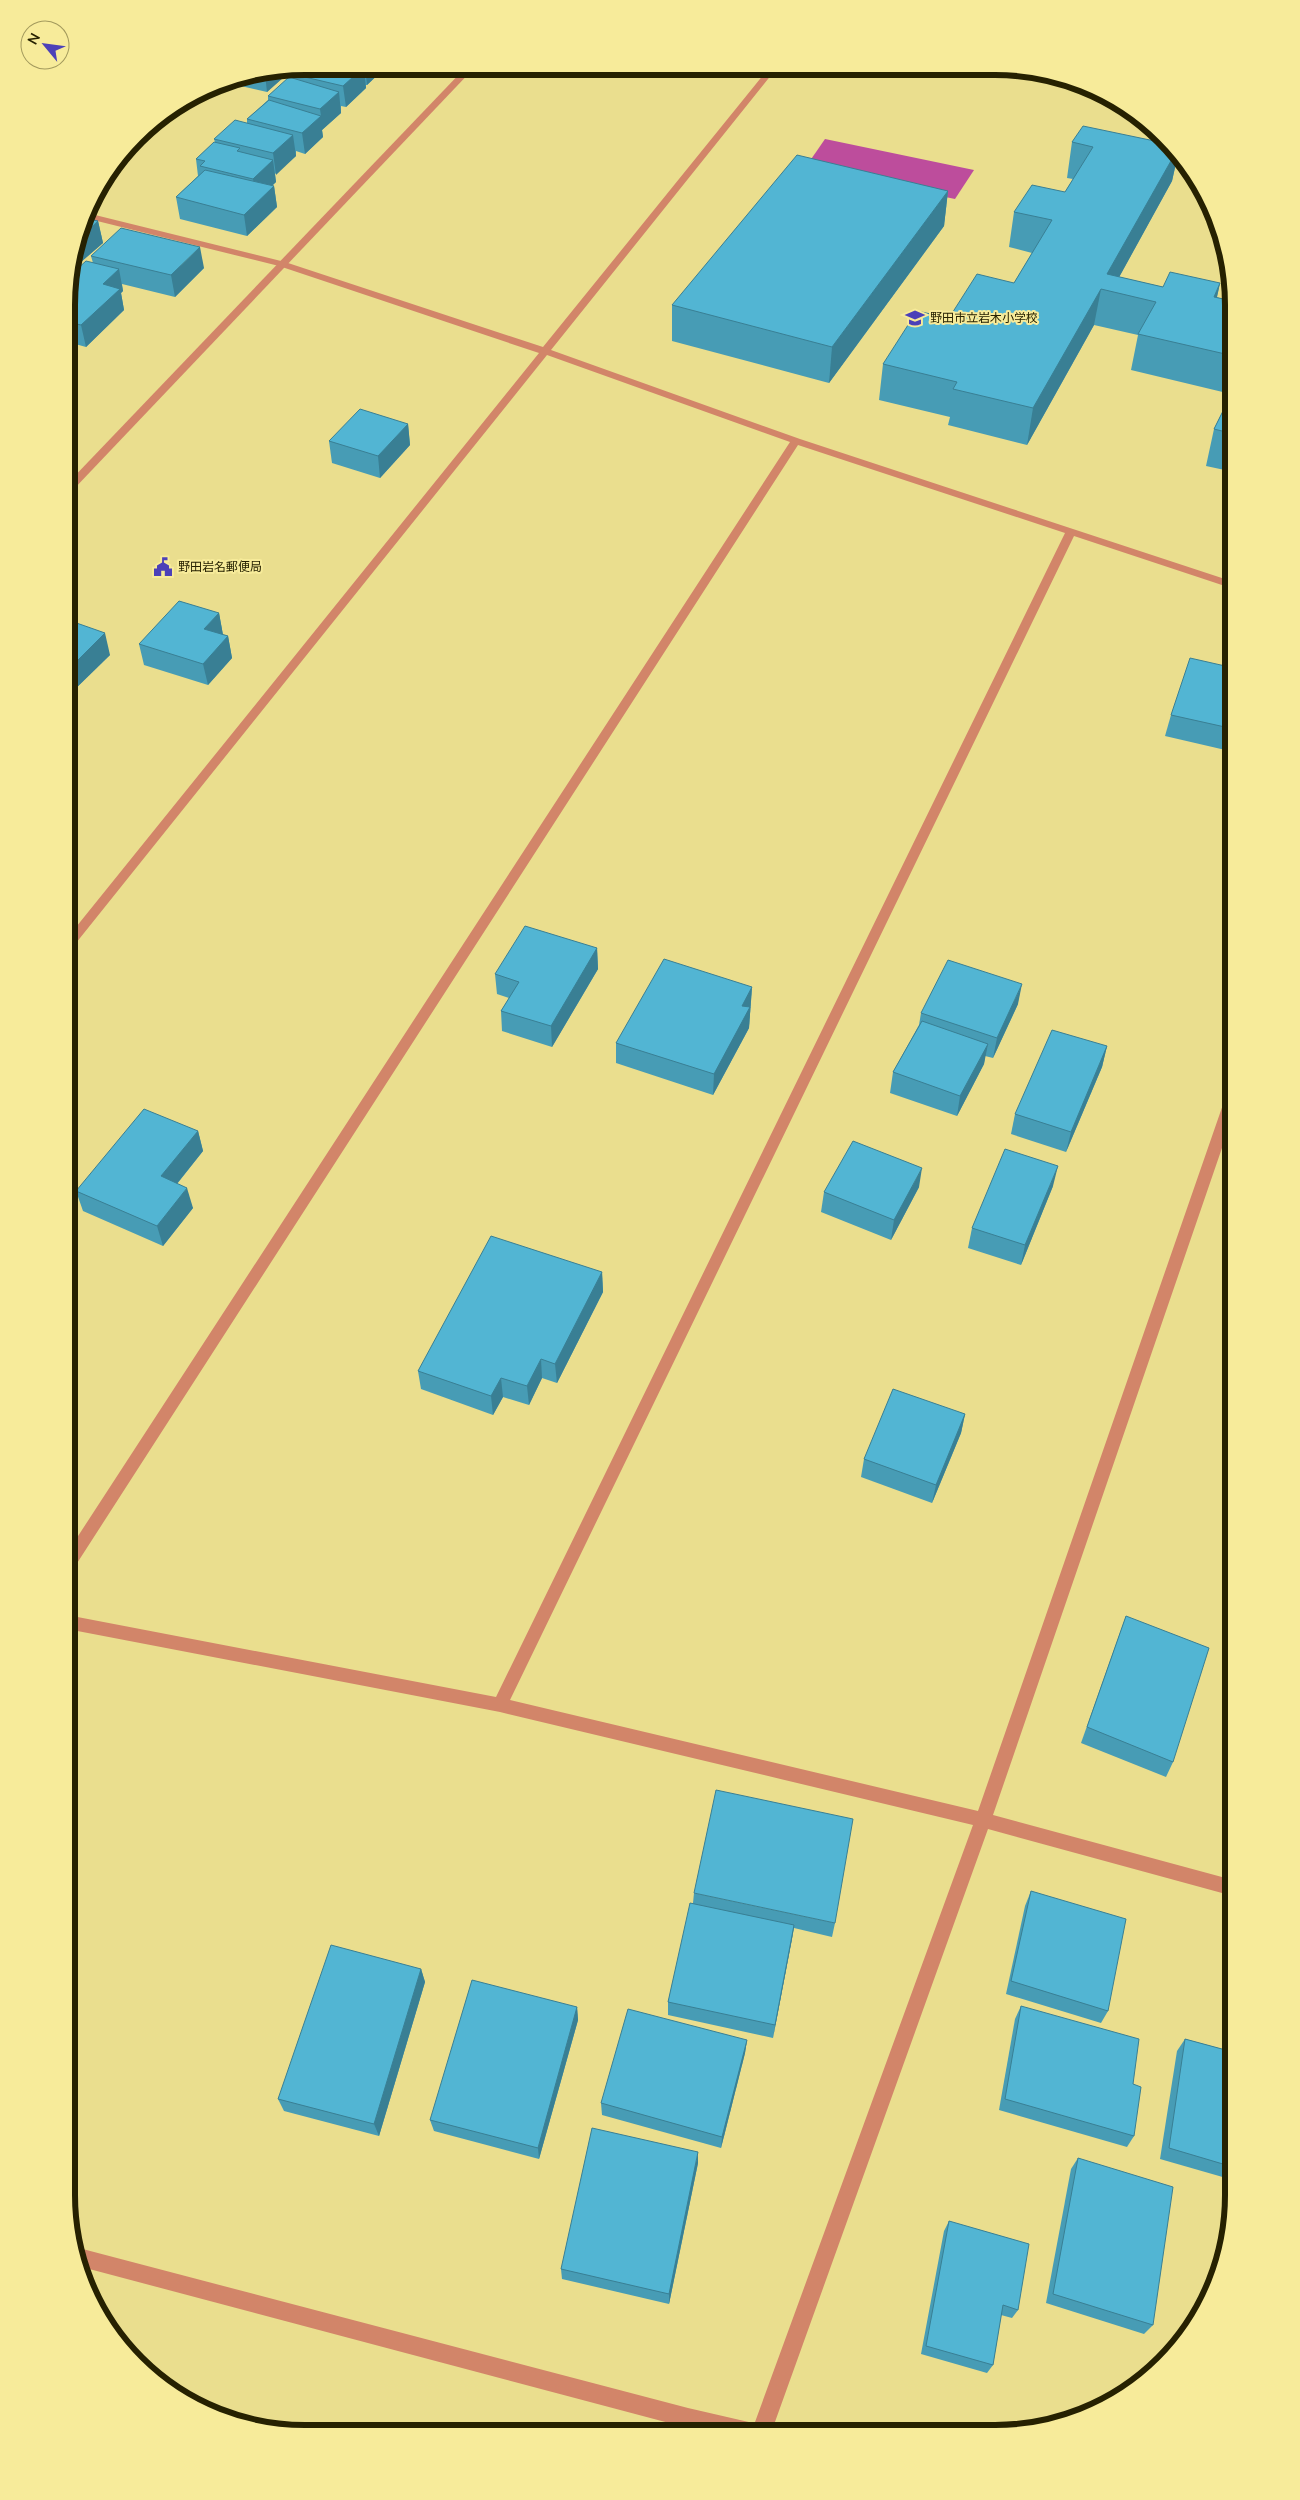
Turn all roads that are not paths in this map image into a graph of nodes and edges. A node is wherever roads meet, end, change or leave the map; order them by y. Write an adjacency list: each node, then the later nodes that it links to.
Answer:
1 (463, 75): 4 (street)
2 (767, 75): 5 (street)
3 (93, 217): 4 (street)
4 (282, 264): 5 (street); 7 (street)
5 (544, 351): 6 (street); 10 (street)
6 (796, 441): 8 (street); 12 (street)
7 (75, 482)
8 (1070, 531): 9 (street); 14 (street)
9 (1225, 583)
10 (75, 936)
11 (1225, 1119): 15 (street)
12 (75, 1554)
13 (75, 1624): 14 (street)
14 (500, 1705): 15 (street)
15 (983, 1820): 16 (street); 19 (street)
16 (1225, 1886)
17 (84, 2258): 18 (street)
18 (718, 2425)
19 (764, 2425)

